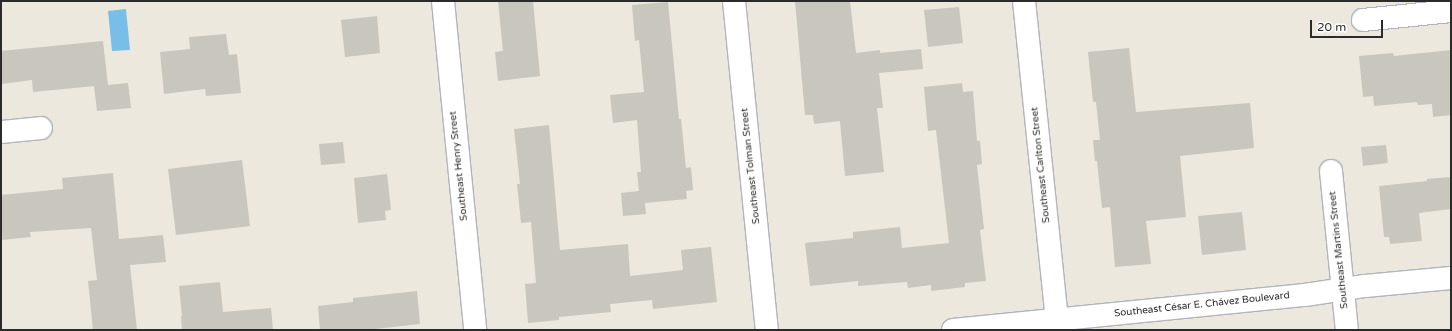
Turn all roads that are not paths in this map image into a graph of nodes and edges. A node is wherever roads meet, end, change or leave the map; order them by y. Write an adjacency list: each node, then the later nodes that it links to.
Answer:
1 (443, 1): 12 (street, Southeast Henry Street)
2 (734, 1): 13 (street, Southeast Tolman Street)
3 (1024, 1): 11 (street, Southeast Carlton Street)
4 (1451, 11): 5 (street)
5 (1363, 20)
6 (41, 128): 7 (street)
7 (1, 132)
8 (1331, 171): 10 (street, Southeast Martins Street)
9 (1451, 278): 10 (street, Southeast César E. Chávez Boulevard)
10 (1343, 289): 11 (street, Southeast César E. Chávez Boulevard); 15 (street, Southeast Martins Street)
11 (1058, 325): 14 (street, Southeast César E. Chávez Boulevard)
12 (475, 330)
13 (767, 330)
14 (953, 330)
15 (1347, 330)

